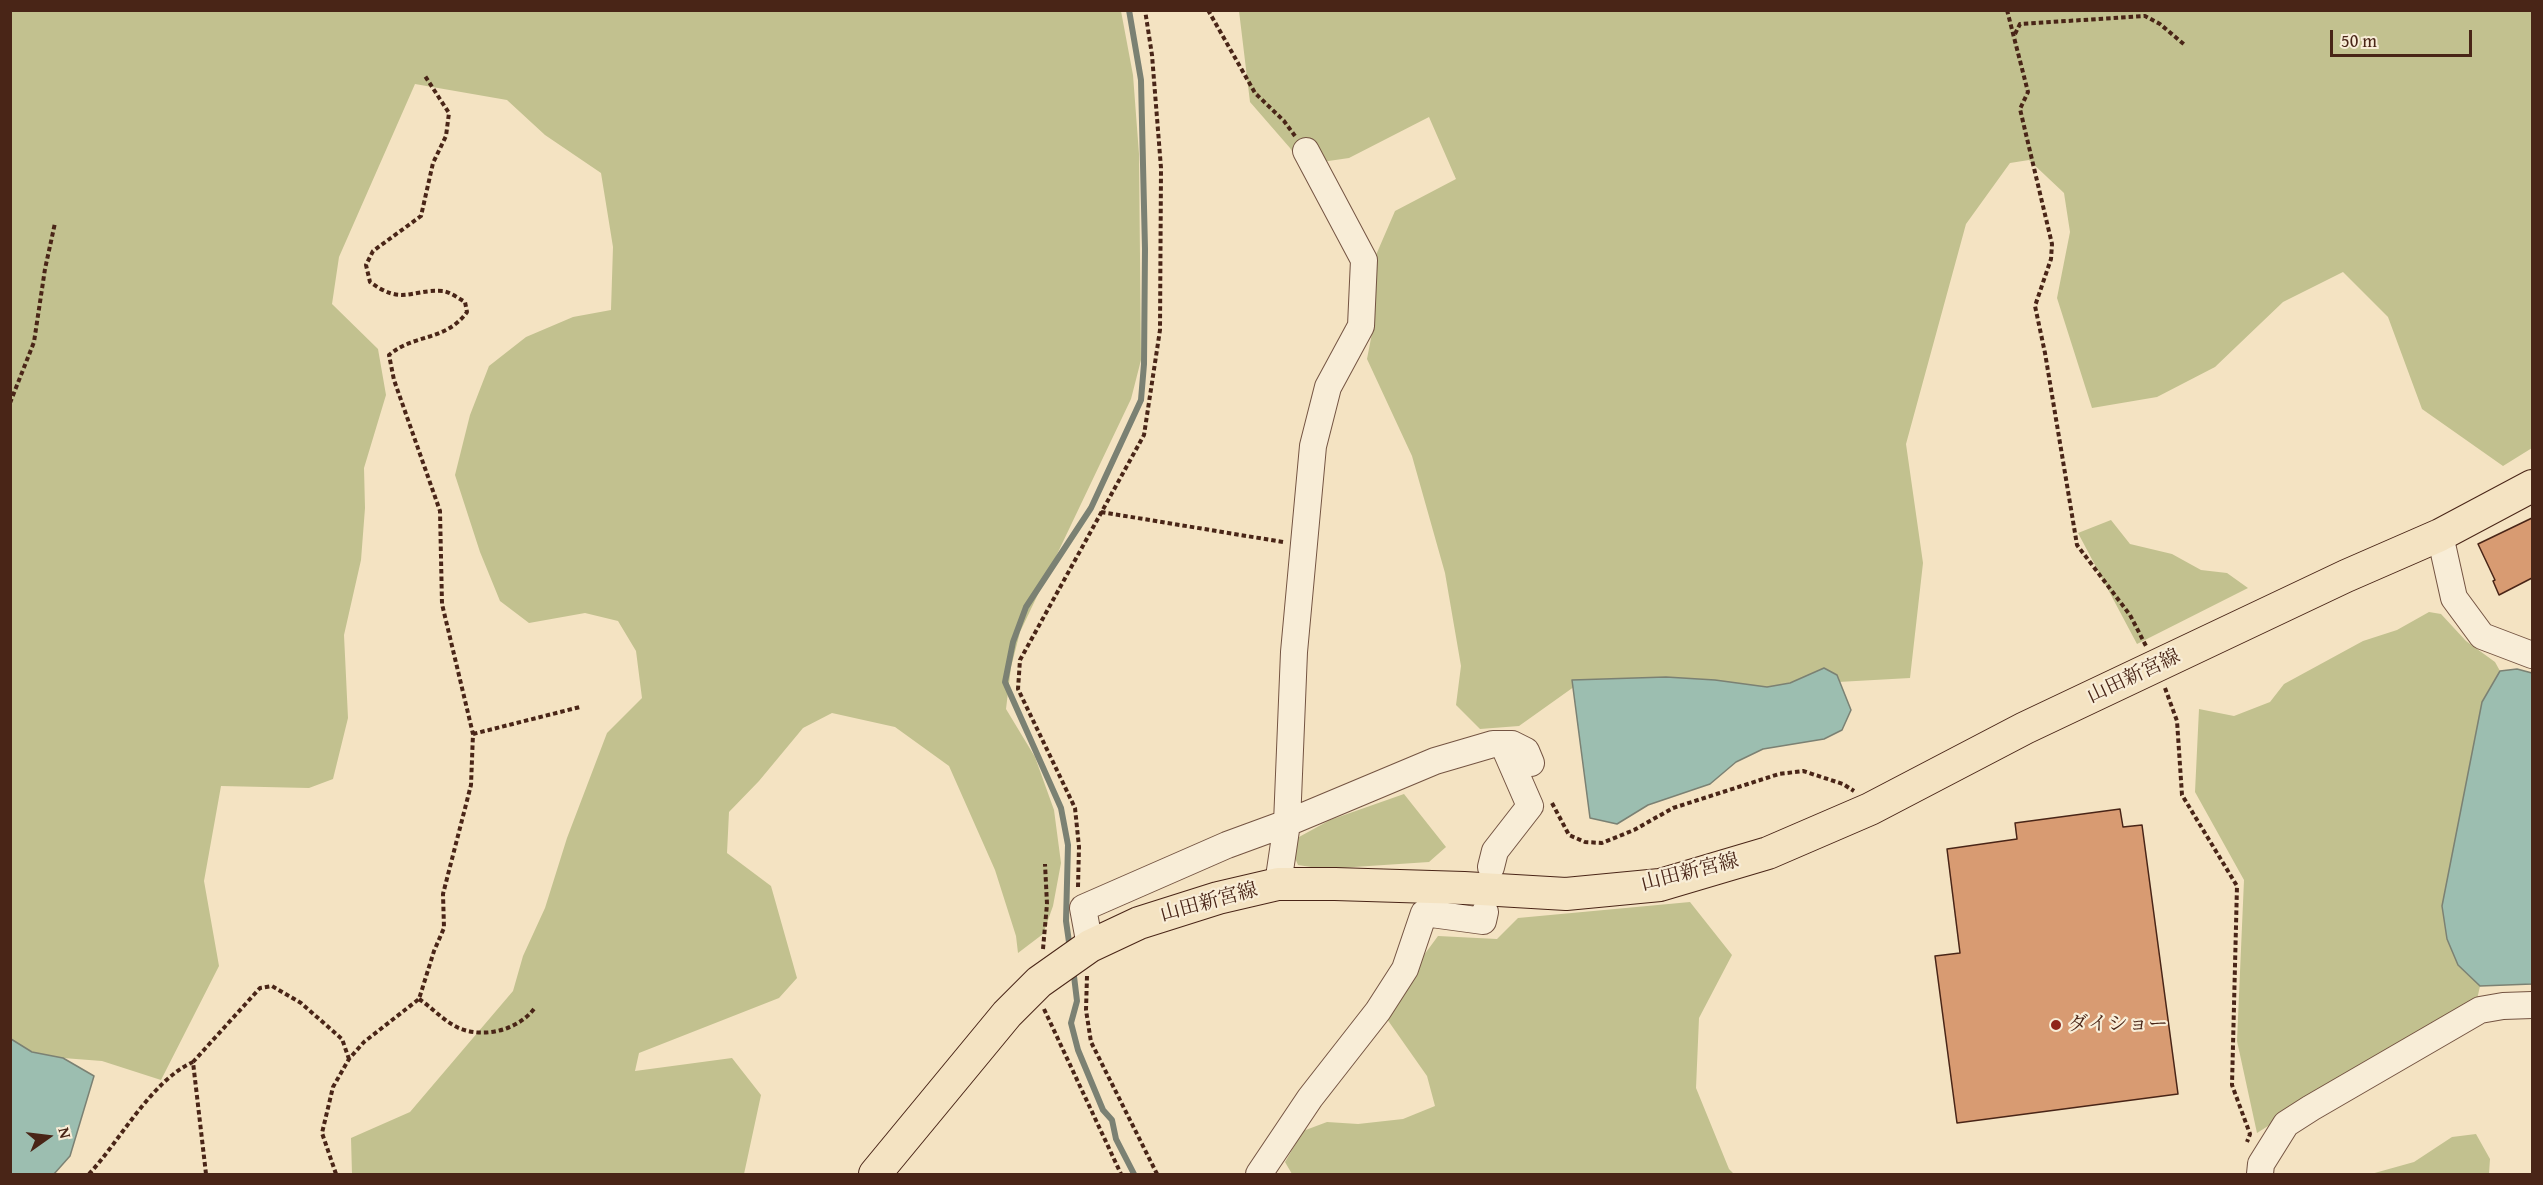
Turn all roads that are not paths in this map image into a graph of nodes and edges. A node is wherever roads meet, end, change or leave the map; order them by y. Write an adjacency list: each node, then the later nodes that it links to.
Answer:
1 (1306, 151): 7 (street)
2 (2532, 486): 3 (main road, 山田新宮線)
3 (2440, 535): 4 (street); 9 (main road, 山田新宮線)
4 (2530, 649)
5 (1503, 744): 6 (street); 7 (street); 8 (street)
6 (1531, 763)
7 (1287, 823): 9 (street); 11 (street)
8 (1491, 867)
9 (1278, 884): 11 (main road, 山田新宮線)
10 (1485, 912): 14 (street)
11 (1093, 959): 13 (main road, 山田新宮線)
12 (2532, 1005): 15 (street)
13 (875, 1174)
14 (1259, 1174)
15 (2260, 1174)

